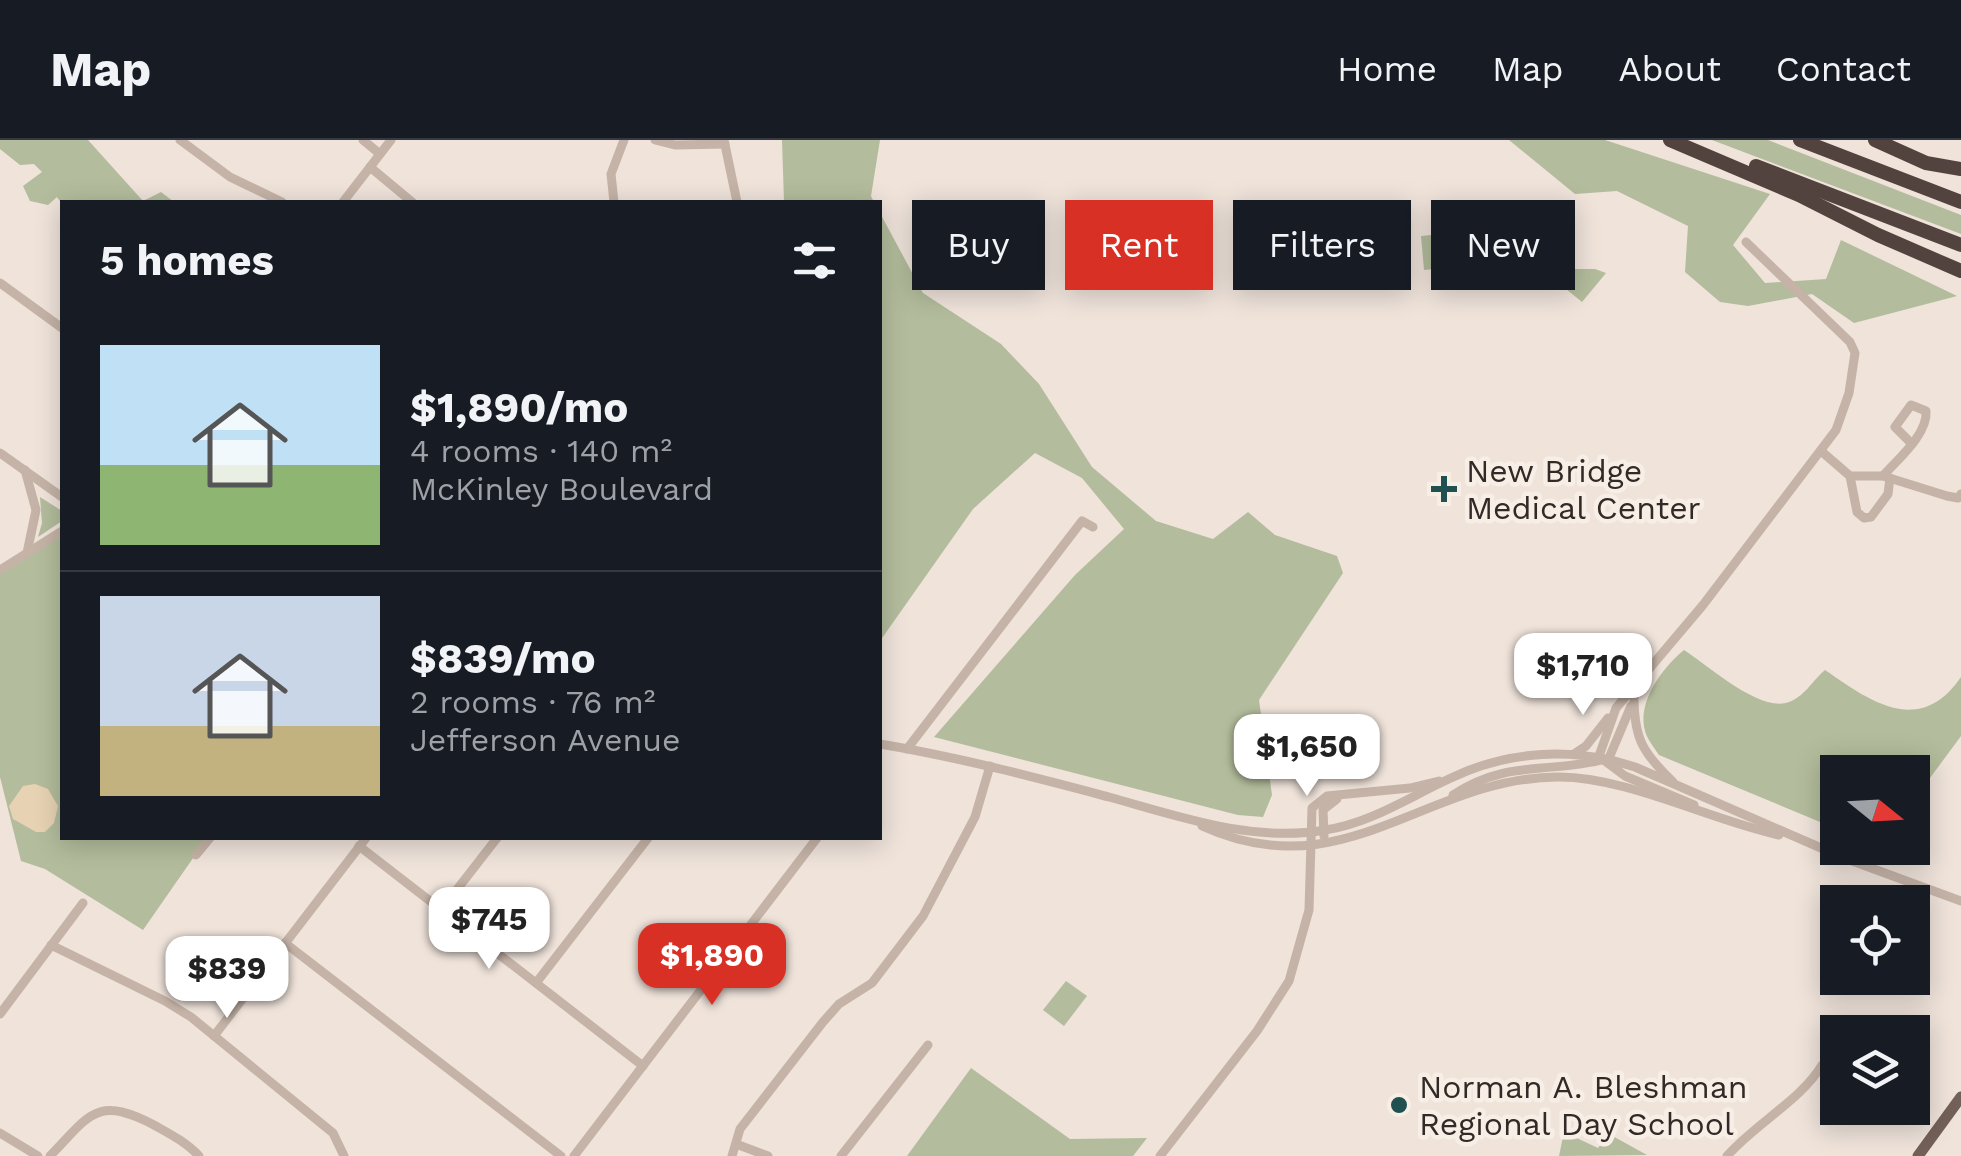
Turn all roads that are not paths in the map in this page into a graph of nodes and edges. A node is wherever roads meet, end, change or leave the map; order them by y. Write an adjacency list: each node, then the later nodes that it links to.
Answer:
1 (180, 140): 15 (street)
2 (363, 140): 12 (street)
3 (391, 140): 12 (street)
4 (624, 140): 18 (street)
5 (654, 140): 10 (street)
6 (1670, 140): 23 (highway)
7 (1680, 140): 22 (highway)
8 (1800, 140): 20 (highway)
9 (1916, 140): 11 (highway)
10 (725, 142): 19 (street)
11 (1882, 143): 14 (highway)
12 (380, 154): 13 (street)
13 (370, 168): 16 (street); 17 (street)
14 (1961, 169)
15 (278, 200)
16 (345, 200)
17 (410, 200)
18 (614, 200)
19 (737, 200)
20 (1961, 202)
21 (1746, 242): 27 (street)
22 (1961, 245)
23 (1961, 271)
24 (0, 284): 25 (street)
25 (60, 327)
26 (1911, 443): 31 (street)
27 (1820, 451): 30 (street); 38 (street)
28 (0, 453): 29 (street)
29 (24, 470): 33 (street); 36 (street)
30 (1850, 476): 31 (street); 31 (street)
31 (1887, 477): 32 (street)
32 (1961, 494)
33 (60, 496)
34 (1094, 527): 42 (street)
35 (60, 532): 36 (street)
36 (27, 553): 37 (street)
37 (0, 570)
38 (1641, 682): 39 (street); 40 (street)
39 (1634, 697): 44 (street); 47 (street)
40 (1616, 708): 43 (street); 44 (street)
41 (882, 744): 42 (street)
42 (907, 749): 45 (street)
43 (1574, 754): 44 (street); 46 (street)
44 (1604, 758): 47 (street); 49 (street); 51 (street)
45 (990, 766): 50 (street); 76 (street)
46 (1451, 778): 48 (street); 52 (street)
47 (1678, 787): 58 (street)
48 (1344, 796): 52 (street); 53 (street)
49 (1437, 806): 51 (street); 60 (street)
50 (1191, 821): 53 (street); 61 (street)
51 (1756, 830): 58 (street)
52 (1323, 831): 53 (street); 60 (street)
53 (1309, 832): 61 (street)
54 (208, 840): 62 (street)
55 (495, 840): 65 (street)
56 (646, 840): 68 (street)
57 (816, 840): 72 (street)
58 (1804, 841): 63 (street)
59 (363, 842): 65 (street); 66 (street)
60 (1326, 844): 61 (street)
61 (1311, 847): 86 (street)
62 (196, 855)
63 (1961, 900)
64 (83, 903): 67 (street)
65 (441, 910): 68 (street)
66 (285, 943): 70 (street); 81 (street)
67 (52, 945): 69 (street); 70 (street)
68 (536, 983): 72 (street)
69 (0, 1014)
70 (214, 1036): 80 (street)
71 (928, 1044): 85 (street)
72 (643, 1066): 82 (street)
73 (1820, 1068): 87 (street)
74 (1961, 1097): 88 (main road)
75 (0, 1132): 77 (street)
76 (736, 1144): 83 (street); 84 (street)
77 (38, 1156)
78 (50, 1156): 79 (street)
79 (199, 1156)
80 (344, 1156)
81 (561, 1156)
82 (574, 1156)
83 (732, 1156)
84 (768, 1156)
85 (841, 1156)
86 (1160, 1156)
87 (1726, 1156)
88 (1918, 1156)

